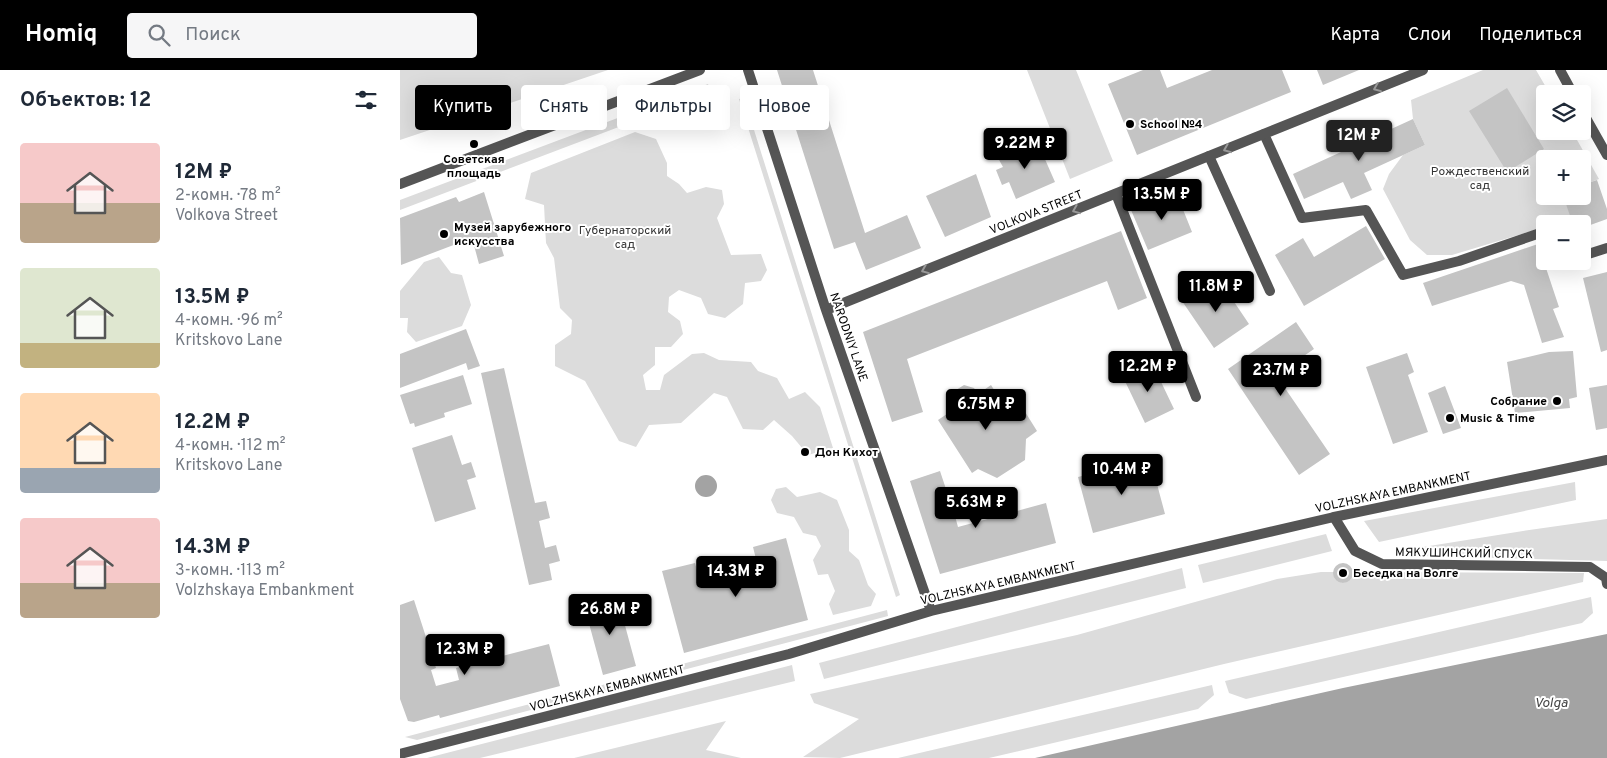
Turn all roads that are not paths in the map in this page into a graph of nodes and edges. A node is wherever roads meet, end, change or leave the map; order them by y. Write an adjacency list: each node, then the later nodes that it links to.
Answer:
1 (680, 70): 6 (street)
2 (700, 70): 7 (street)
3 (748, 70): 20 (street, NARODNIY LANE)
4 (1422, 70): 11 (street, VOLKOVA STREET, one-way to 11)
5 (1560, 70): 8 (street)
6 (660, 85)
7 (661, 85)
8 (1568, 85)
9 (617, 102): 14 (street)
10 (1591, 126): 12 (street)
11 (1264, 134): 13 (street, VOLKOVA STREET, one-way to 13); 16 (street)
12 (1607, 155)
13 (1209, 156): 15 (street, VOLKOVA STREET); 19 (street)
14 (400, 184)
15 (1116, 194): 20 (street, VOLKOVA STREET, one-way to 20); 21 (street)
16 (1536, 234)
17 (1607, 248): 18 (street)
18 (1591, 253)
19 (1270, 291)
20 (826, 310): 25 (street, NARODNIY LANE)
21 (1196, 397)
22 (1607, 460): 23 (street, VOLZHSKAYA EMBANKMENT)
23 (1334, 518): 24 (street, МЯКУШИНСКИЙ СПУСК); 25 (street, VOLZHSKAYA EMBANKMENT)
24 (1607, 584)
25 (931, 611): 26 (street, VOLZHSKAYA EMBANKMENT)
26 (400, 754)

